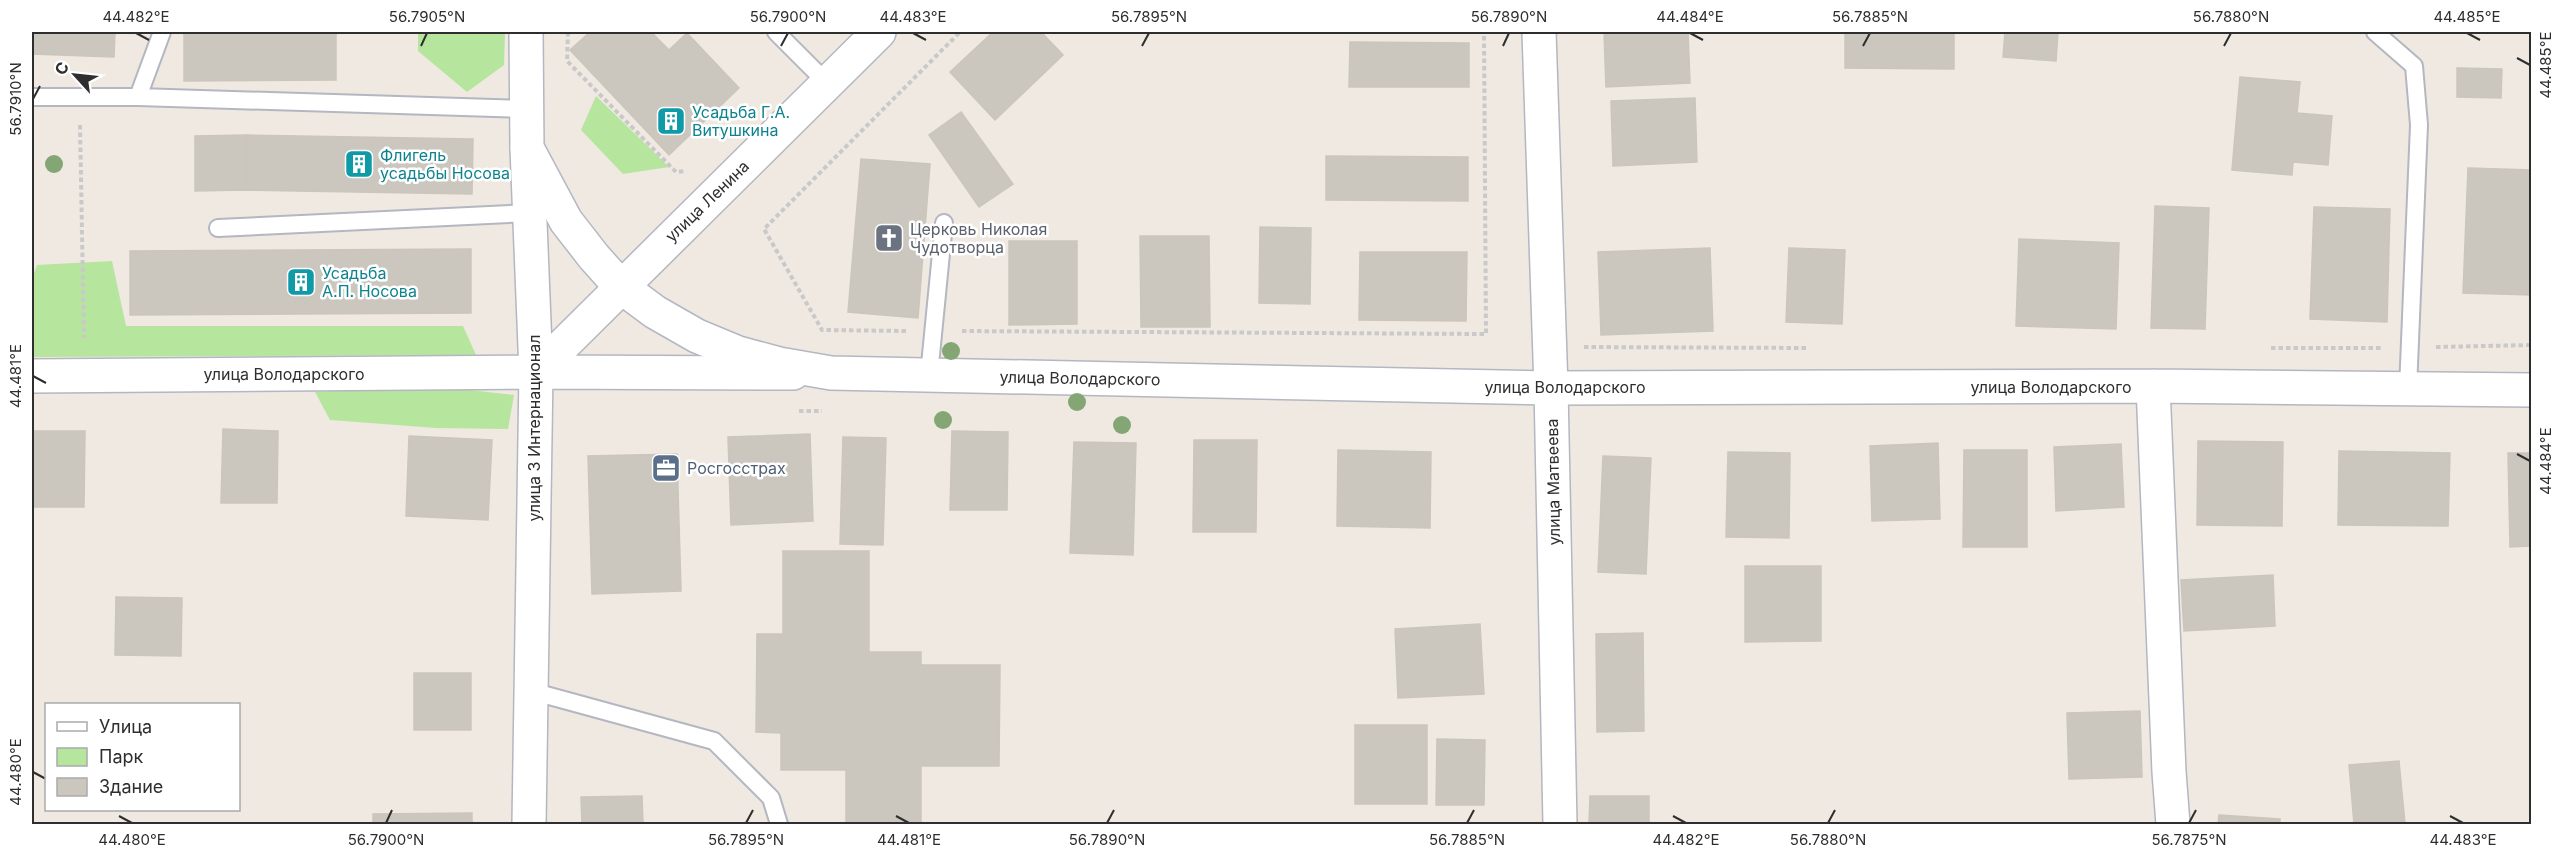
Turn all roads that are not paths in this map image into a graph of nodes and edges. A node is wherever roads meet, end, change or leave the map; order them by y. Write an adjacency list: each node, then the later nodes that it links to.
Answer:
1 (162, 32): 9 (lane)
2 (526, 32): 10 (street, улица 3 Интернационал)
3 (776, 32): 7 (lane)
4 (879, 32): 7 (street, улица Ленина)
5 (1539, 32): 21 (street, улица Матвеева)
6 (2375, 32): 22 (lane)
7 (827, 83): 15 (street, улица Ленина)
8 (32, 97): 9 (lane)
9 (138, 97): 10 (lane)
10 (526, 109): 11 (street, улица 3 Интернационал)
11 (527, 148): 12 (street, улица 3 Интернационал); 15 (street, улица Володарского)
12 (530, 213): 14 (lane); 16 (street, улица 3 Интернационал)
13 (944, 223): 18 (lane)
14 (218, 228)
15 (620, 286): 16 (street, улица Ленина); 17 (street, улица Володарского)
16 (536, 372): 17 (street, улица Володарского); 19 (street, улица Володарского); 24 (street, улица 3 Интернационал)
17 (831, 373): 18 (street, улица Володарского)
18 (929, 375): 21 (street, улица Володарского)
19 (32, 376)
20 (2153, 386): 21 (street, улица Володарского); 22 (street, улица Володарского); 28 (street)
21 (1551, 388): 27 (street, улица Матвеева)
22 (2408, 389): 23 (street, улица Володарского)
23 (2532, 390)
24 (531, 691): 25 (street, улица 3 Интернационал); 26 (lane)
25 (529, 825)
26 (778, 825)
27 (1560, 825)
28 (2174, 825)

